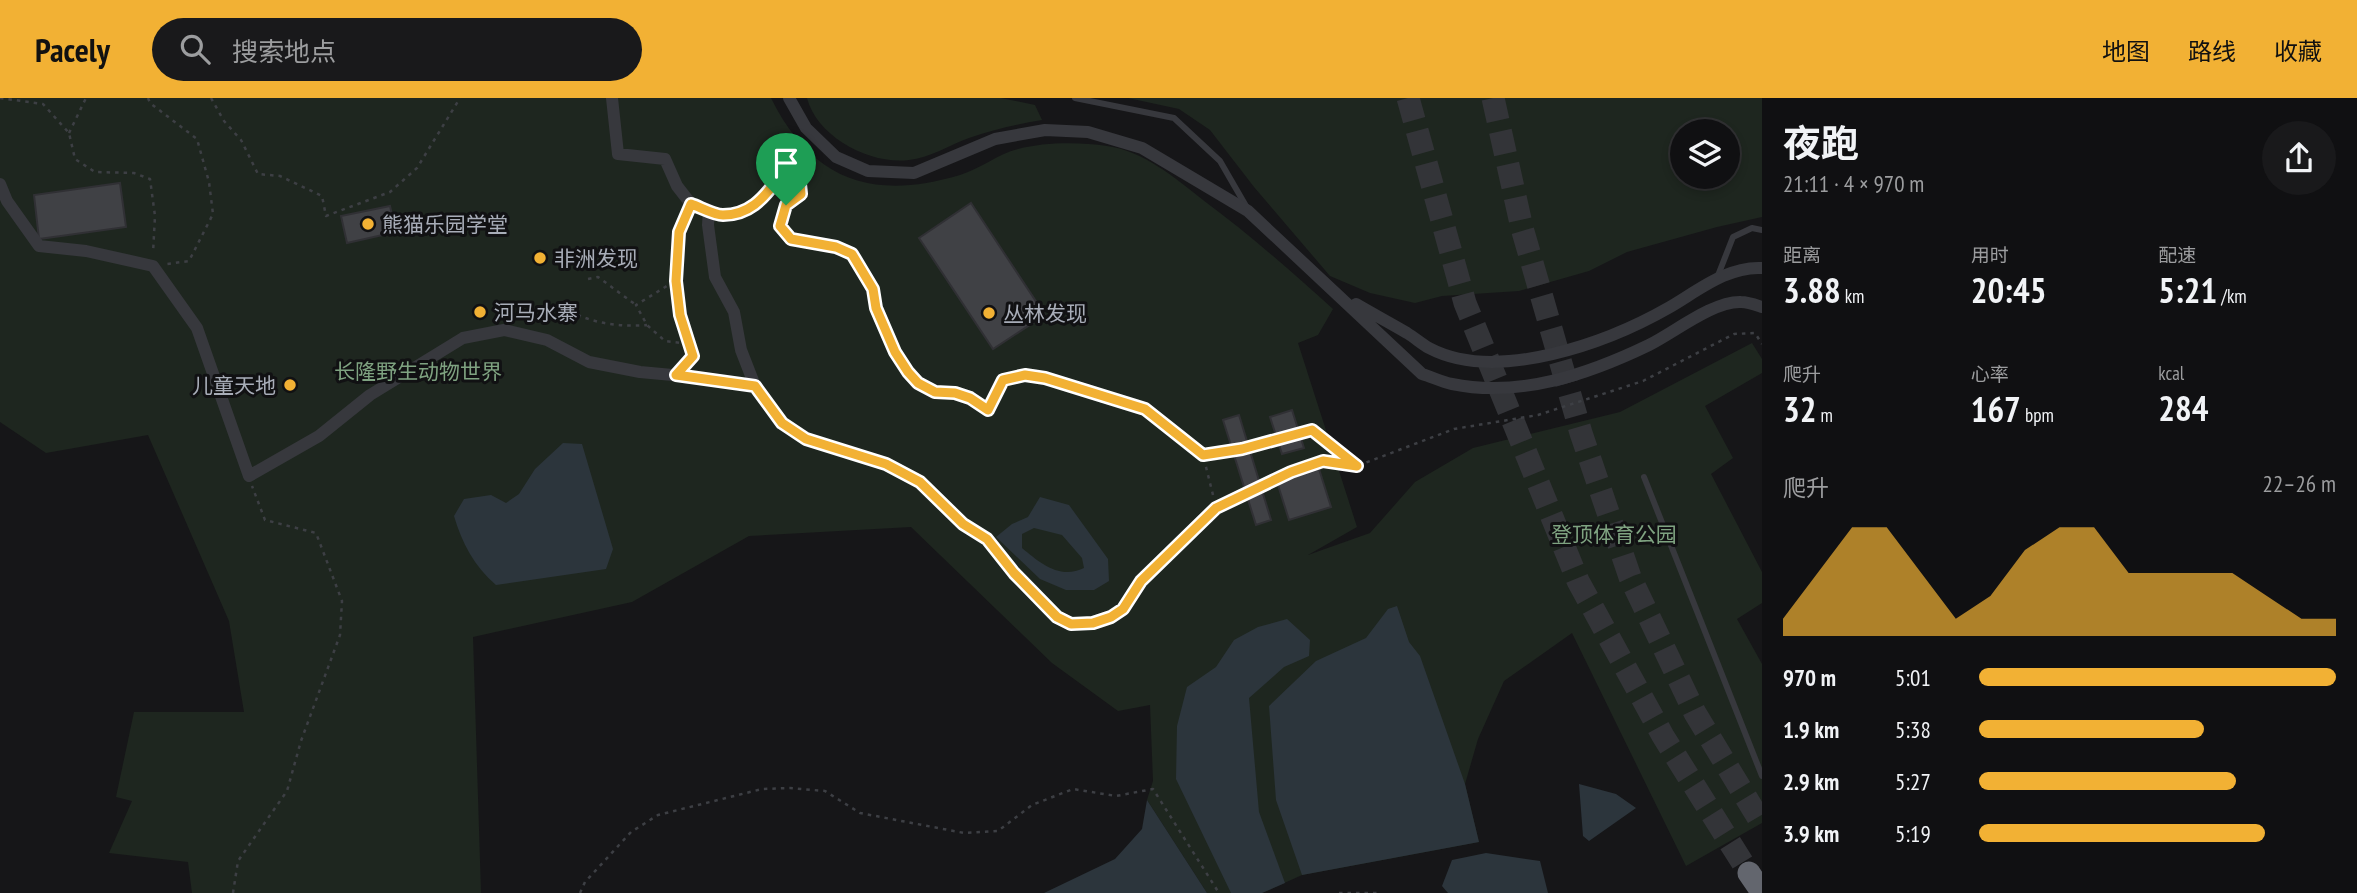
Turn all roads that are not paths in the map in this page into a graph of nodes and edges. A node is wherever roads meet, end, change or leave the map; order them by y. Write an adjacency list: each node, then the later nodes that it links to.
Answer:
1 (612, 98): 11 (street)
2 (789, 98): 5 (street)
3 (1075, 98): 5 (lane)
4 (0, 184): 11 (street)
5 (1248, 211): 9 (street)
6 (1762, 230): 8 (lane)
7 (1762, 268): 8 (street)
8 (1716, 280): 9 (street)
9 (1340, 296): 10 (street)
10 (1762, 307)
11 (755, 386): 13 (street)
12 (1644, 477): 14 (lane)
13 (1216, 508)
14 (1762, 776)

